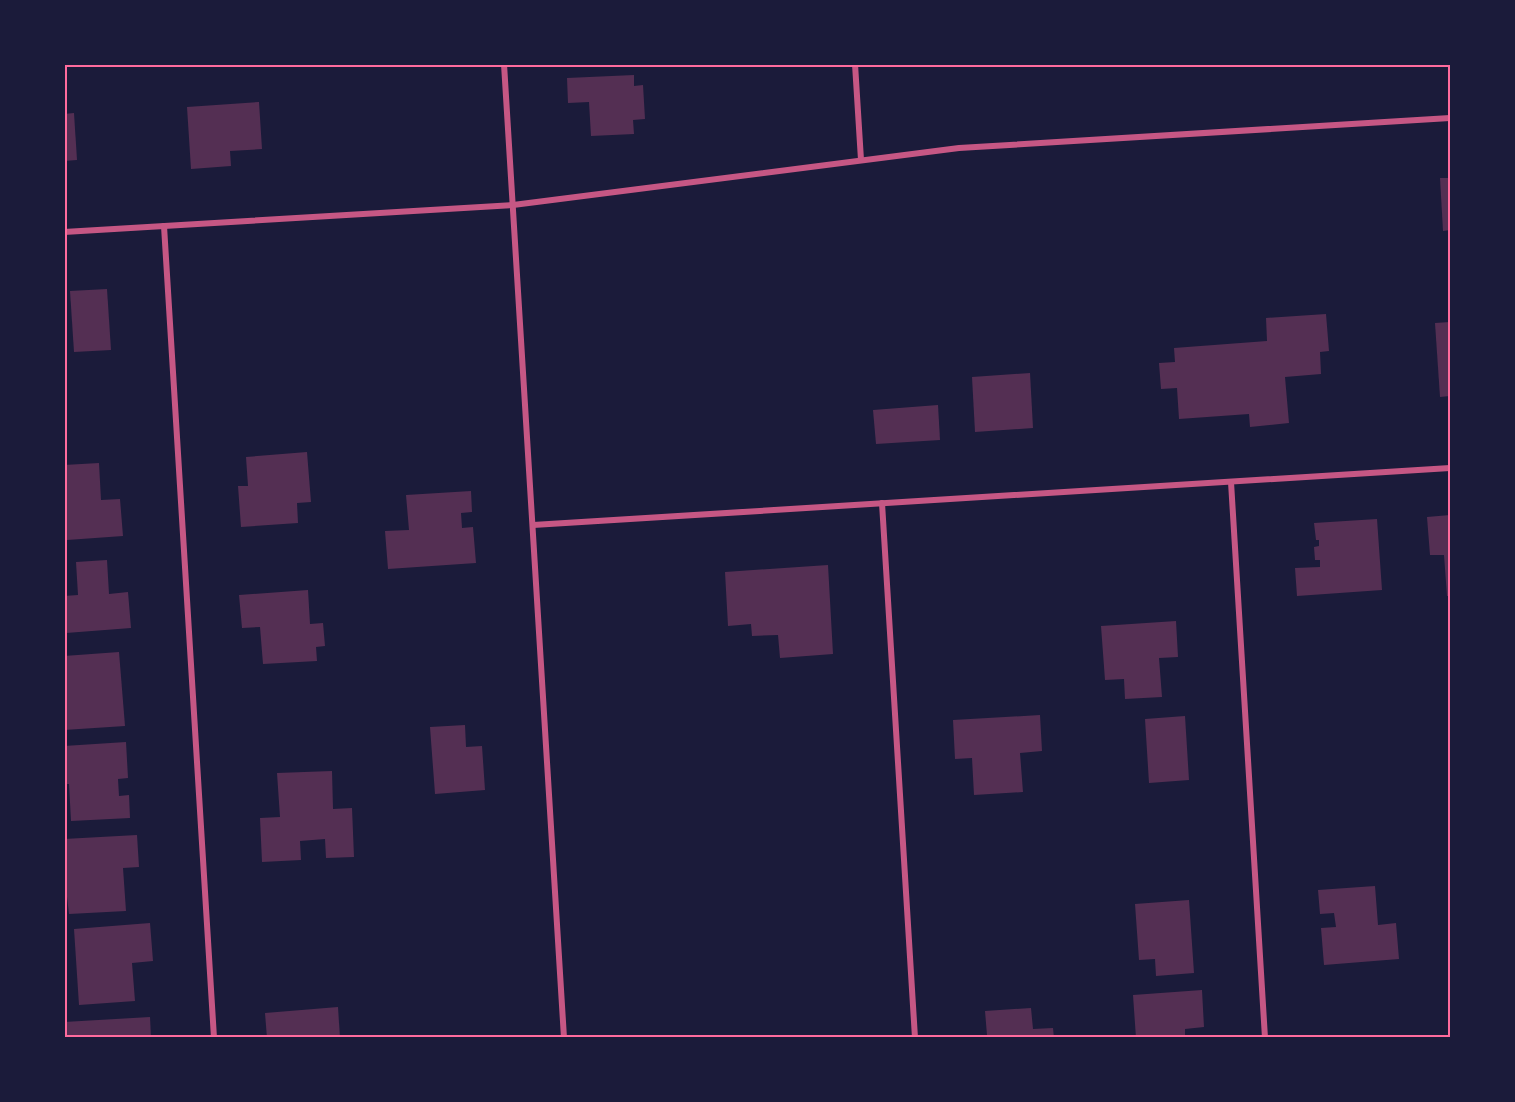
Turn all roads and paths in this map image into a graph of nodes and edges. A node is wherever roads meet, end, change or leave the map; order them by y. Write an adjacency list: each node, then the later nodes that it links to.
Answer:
1 (504, 64): 5 (street)
2 (855, 64): 4 (street)
3 (1450, 118): 4 (street)
4 (861, 160): 5 (street)
5 (513, 205): 6 (street); 11 (street)
6 (164, 226): 7 (street); 12 (street)
7 (64, 232)
8 (1450, 468): 9 (street)
9 (1231, 482): 10 (street); 15 (street)
10 (882, 503): 11 (street); 14 (street)
11 (533, 525): 13 (street)
12 (214, 1038)
13 (564, 1038)
14 (915, 1038)
15 (1265, 1038)

